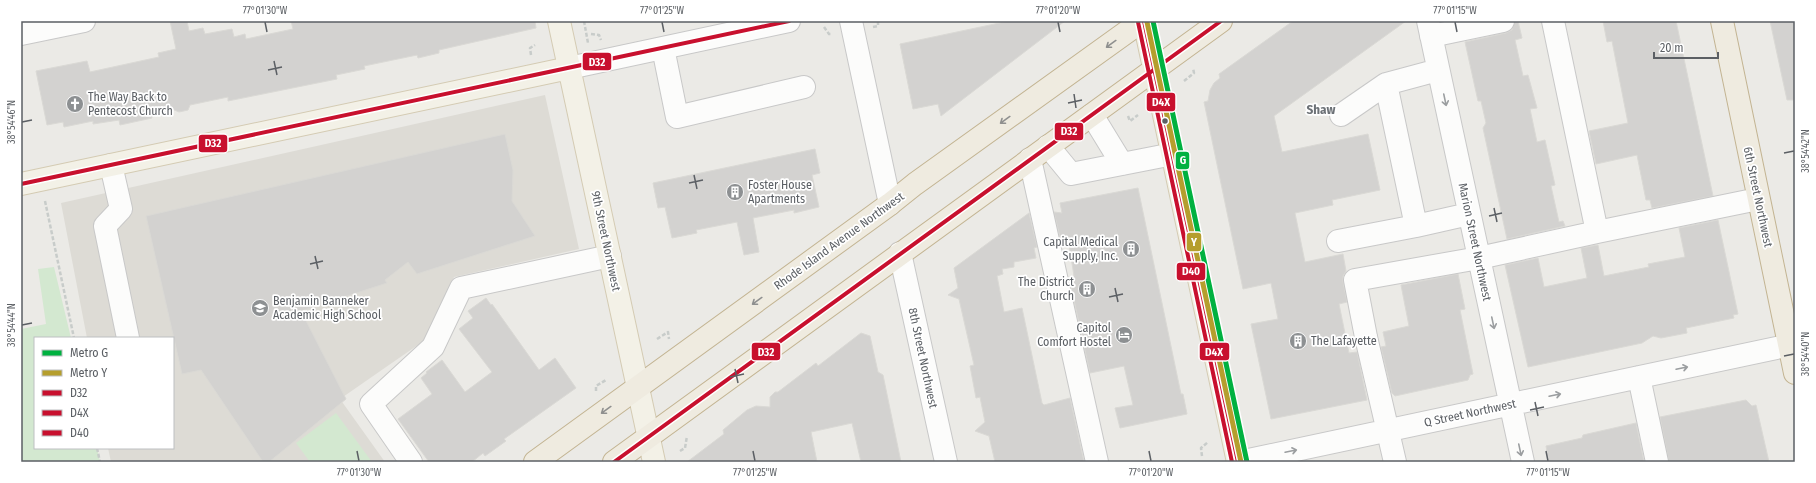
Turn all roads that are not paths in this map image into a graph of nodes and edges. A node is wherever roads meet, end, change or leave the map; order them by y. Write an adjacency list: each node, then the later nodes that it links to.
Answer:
1 (84, 21): 11 (street)
2 (559, 21): 13 (main road, 9th Street Northwest)
3 (789, 21): 12 (street)
4 (851, 21): 27 (street)
5 (1143, 21): 14 (main road); 27 (highway, Rhode Island Avenue Northwest, one-way to 27)
6 (1221, 21): 14 (highway)
7 (1503, 21): 10 (street)
8 (1554, 21): 30 (street)
9 (1722, 21): 26 (highway, 6th Street Northwest)
10 (1430, 28): 15 (street, Marion Street Northwest)
11 (21, 34)
12 (663, 48): 13 (street); 17 (street)
13 (569, 68): 24 (main road); 33 (main road, 9th Street Northwest)
14 (1154, 70): 18 (highway); 21 (main road)
15 (1438, 70): 16 (street); 28 (street, Marion Street Northwest, one-way to 28)
16 (1386, 84): 19 (street); 29 (street)
17 (804, 87)
18 (1092, 115): 20 (highway); 23 (street)
19 (1341, 115)
20 (1048, 146): 22 (highway); 23 (street)
21 (1173, 154): 23 (street); 49 (main road)
22 (1030, 159): 32 (highway); 48 (street)
23 (1122, 164)
24 (111, 165): 25 (main road); 35 (street)
25 (21, 184)
26 (1758, 199): 30 (street); 36 (highway, 6th Street Northwest)
27 (890, 204): 39 (highway, Rhode Island Avenue Northwest, one-way to 39)
28 (1469, 214): 29 (street); 34 (street, Marion Street Northwest)
29 (1416, 226): 31 (street)
30 (1597, 232): 34 (street)
31 (1338, 241)
32 (900, 253): 42 (highway); 47 (street, 8th Street Northwest)
33 (610, 256): 39 (main road, 9th Street Northwest); 43 (street)
34 (1479, 258): 40 (street, Marion Street Northwest, one-way to 40); 41 (street)
35 (128, 337)
36 (1792, 345): 37 (highway, 6th Street Northwest); 38 (street, Q Street Northwest, one-way to 36)
37 (1795, 373)
38 (1639, 377): 40 (street, Q Street Northwest, one-way to 38); 52 (street)
39 (638, 388): 42 (main road, 9th Street Northwest); 44 (highway, Rhode Island Avenue Northwest, one-way to 44)
40 (1510, 405): 41 (street, Q Street Northwest); 51 (street, Marion Street Northwest, one-way to 51)
41 (1388, 431): 49 (street, Q Street Northwest, one-way to 41); 50 (street)
42 (648, 436): 45 (highway); 46 (main road, 9th Street Northwest)
43 (411, 462)
44 (535, 462)
45 (614, 462)
46 (654, 462)
47 (946, 462)
48 (1097, 462)
49 (1239, 462)
50 (1395, 462)
51 (1522, 462)
52 (1657, 462)

